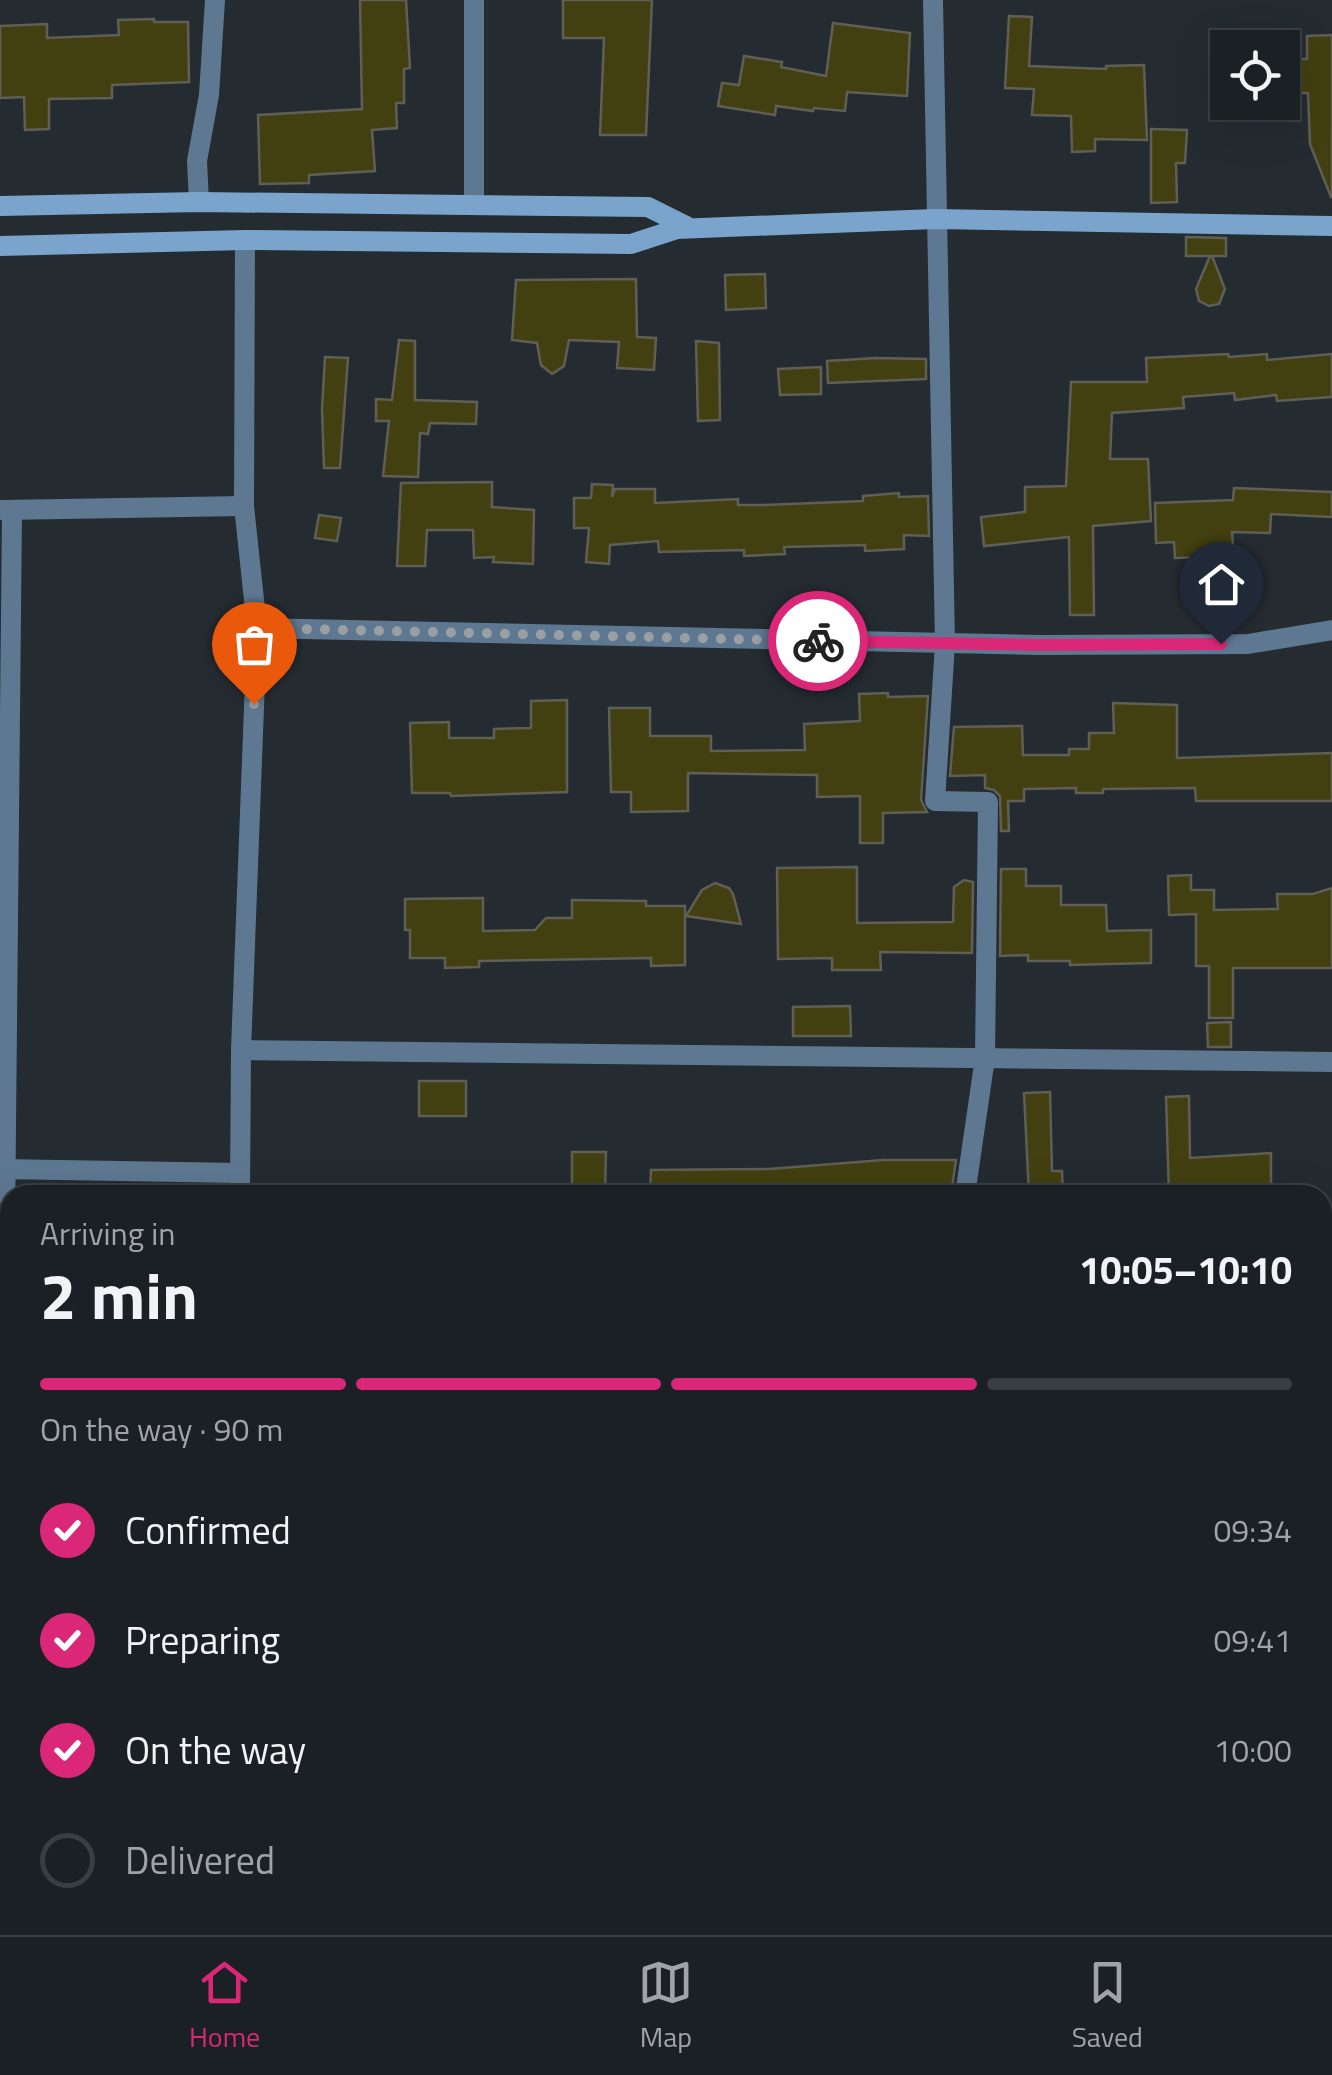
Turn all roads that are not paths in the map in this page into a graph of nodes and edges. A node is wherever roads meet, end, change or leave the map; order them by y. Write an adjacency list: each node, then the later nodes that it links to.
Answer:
1 (215, 0): 4 (street)
2 (474, 0): 5 (street)
3 (933, 0): 7 (street)
4 (199, 202): 5 (street); 6 (street)
5 (474, 204): 9 (street)
6 (0, 206)
7 (935, 219): 8 (street); 9 (street); 16 (street)
8 (1332, 226)
9 (676, 229): 10 (street)
10 (245, 240): 11 (street); 12 (street)
11 (0, 246)
12 (244, 506): 13 (street); 14 (street)
13 (6, 510): 17 (street)
14 (257, 628): 16 (street); 19 (street)
15 (1332, 630): 16 (street)
16 (945, 644): 20 (street)
17 (5, 729): 18 (street)
18 (4, 954): 22 (street)
19 (241, 1050): 20 (street); 23 (street)
20 (985, 1058): 21 (street); 25 (street)
21 (1332, 1062)
22 (3, 1169): 23 (street)
23 (240, 1173): 24 (street)
24 (240, 1185)
25 (966, 1185)

